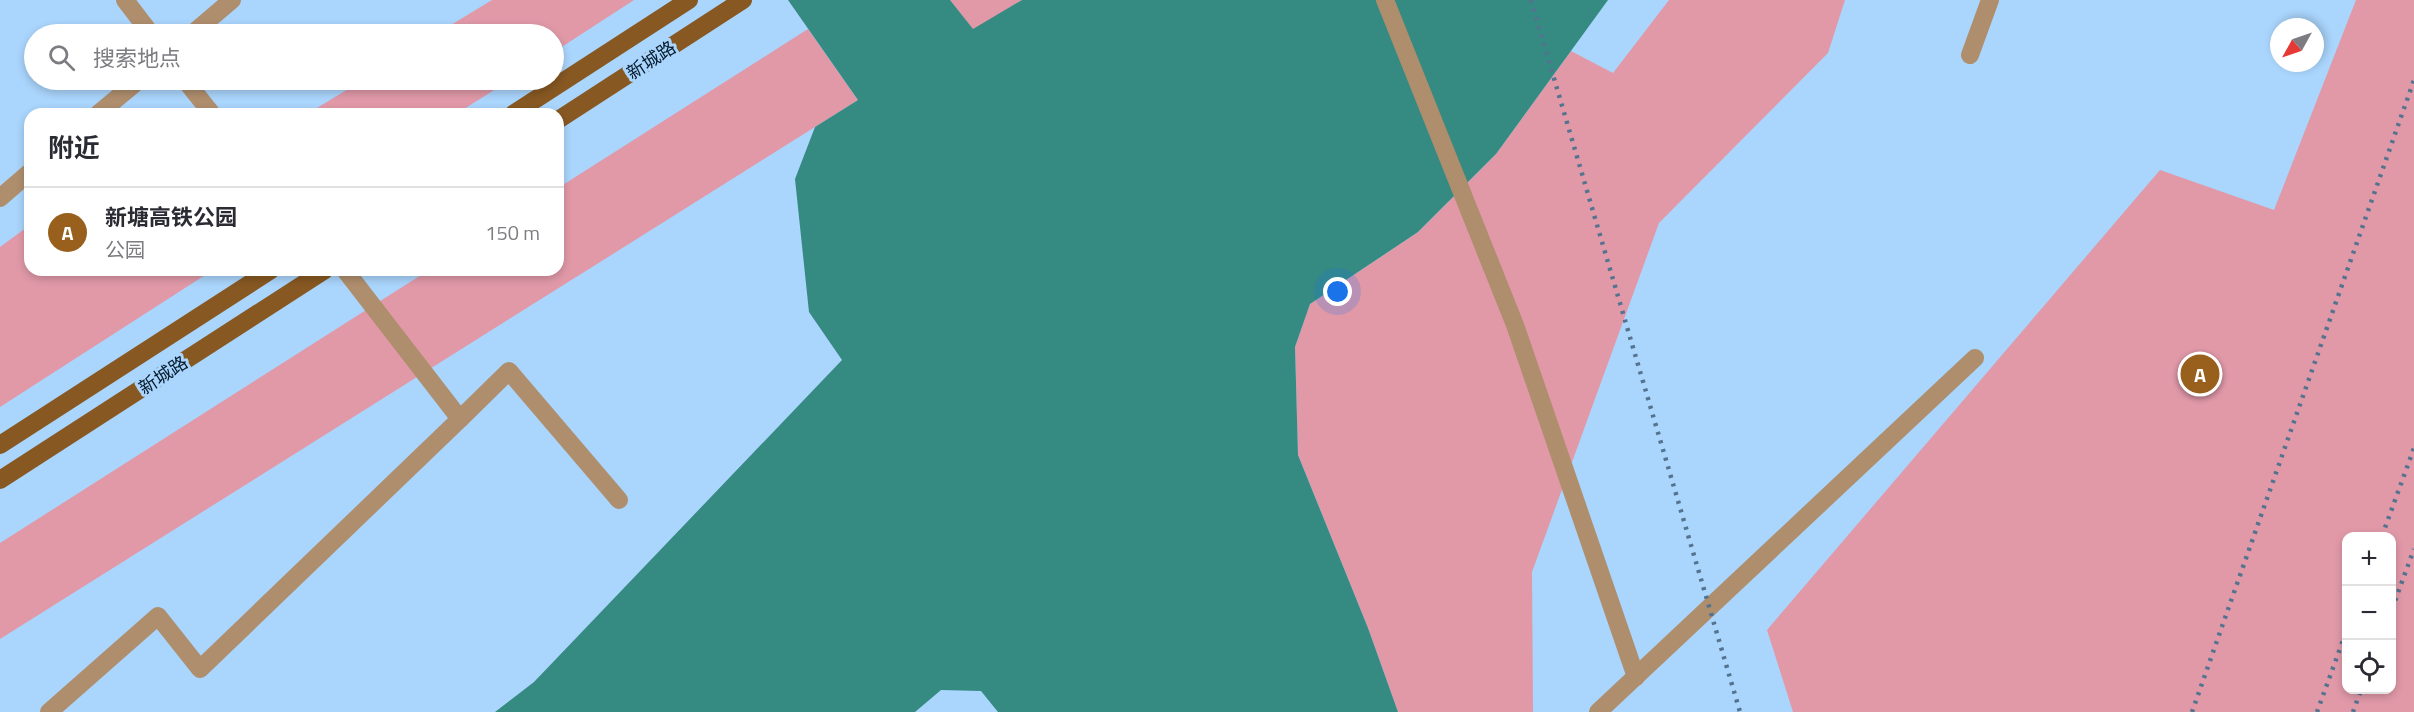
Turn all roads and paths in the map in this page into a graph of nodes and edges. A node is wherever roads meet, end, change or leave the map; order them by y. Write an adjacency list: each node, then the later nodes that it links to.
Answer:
1 (125, 0): 7 (street)
2 (232, 0): 8 (street)
3 (689, 0): 10 (main road, 新城路)
4 (743, 0): 17 (main road, 新城路)
5 (1385, 0): 28 (street)
6 (1990, 0): 9 (street)
7 (143, 24)
8 (204, 24)
9 (1970, 55)
10 (564, 81)
11 (127, 90): 14 (street)
12 (193, 90): 15 (street)
13 (550, 90): 16 (main road, 新城路)
14 (105, 108)
15 (207, 108)
16 (522, 108)
17 (564, 116)
18 (24, 177): 19 (street)
19 (0, 198)
20 (262, 276): 25 (main road, 新城路)
21 (317, 276): 26 (main road, 新城路)
22 (350, 276): 24 (street)
23 (1975, 358): 28 (street)
24 (460, 419): 27 (street); 29 (street)
25 (0, 445)
26 (0, 480)
27 (619, 500)
28 (1636, 677): 30 (street)
29 (49, 712)
30 (1598, 712)

